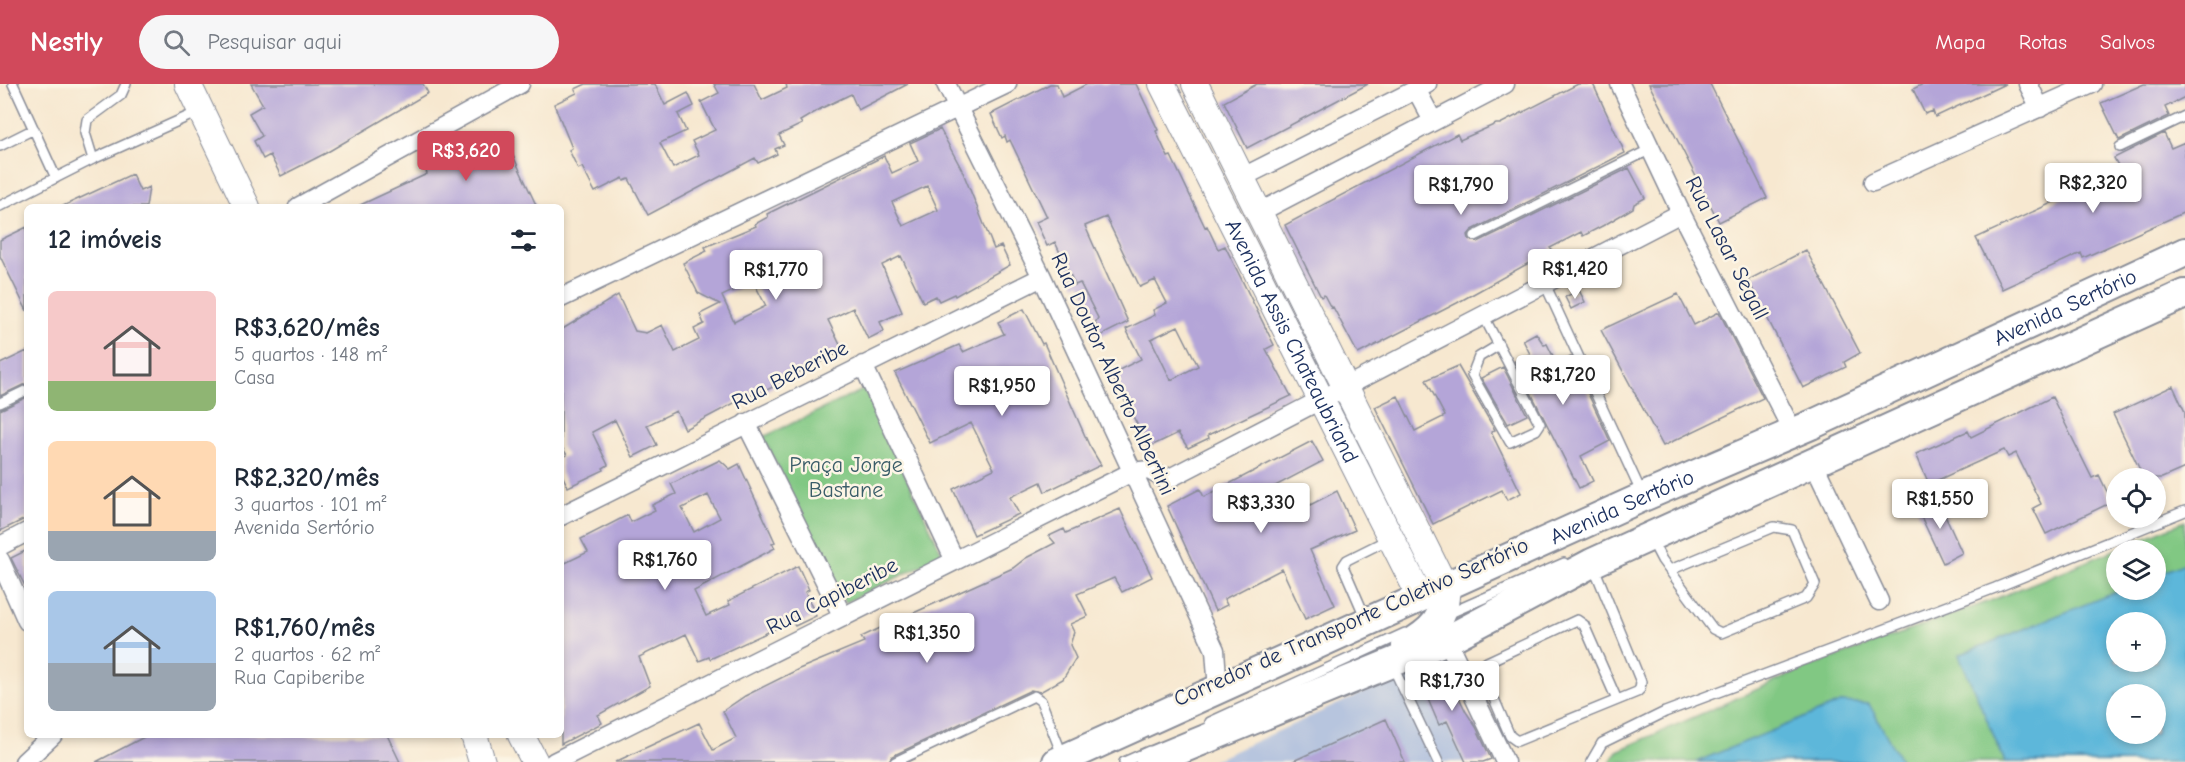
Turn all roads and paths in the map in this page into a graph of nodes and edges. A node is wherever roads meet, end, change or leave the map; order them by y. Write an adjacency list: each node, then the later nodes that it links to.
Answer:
1 (13, 84): 20 (lane)
2 (126, 84): 24 (lane)
3 (188, 84): 17 (street)
4 (520, 84): 29 (street)
5 (946, 84): 14 (street, Rua Doutor Alberto Albertini)
6 (1007, 84): 14 (street)
7 (1162, 84): 15 (street, Avenida Assis Chateaubriand)
8 (1505, 84): 19 (street)
9 (1620, 84): 23 (street, Rua Lasar Segall)
10 (2028, 84): 16 (street)
11 (2092, 84): 16 (street)
12 (1421, 87): 19 (street); 26 (street)
13 (1197, 89): 15 (street); 26 (street, Avenida Assis Chateaubriand)
14 (958, 106): 35 (street, Rua Doutor Alberto Albertini); 39 (street)
15 (1174, 107): 46 (street, Avenida Assis Chateaubriand)
16 (2040, 108): 27 (street)
17 (201, 111): 24 (lane); 28 (street)
18 (2185, 117): 22 (lane)
19 (1433, 121): 31 (street)
20 (34, 129): 21 (lane); 25 (lane)
21 (0, 146)
22 (2120, 147)
23 (1651, 149): 32 (street, Rua Lasar Segall); 33 (lane)
24 (93, 159): 25 (lane)
25 (56, 178): 30 (lane)
26 (1241, 178): 31 (street, Avenida Assis Chateaubriand)
27 (1873, 182)
28 (246, 204)
29 (303, 204)
30 (0, 206)
31 (1258, 213): 44 (street, Avenida Assis Chateaubriand)
32 (1681, 213): 37 (street); 49 (street, Rua Lasar Segall)
33 (1475, 236)
34 (2185, 252): 49 (main road, Avenida Sertório)
35 (1042, 277): 43 (street, Rua Beberibe); 51 (street, Rua Doutor Alberto Albertini)
36 (2185, 283): 56 (lane)
37 (1545, 284): 41 (street); 53 (lane)
38 (2185, 294): 50 (main road, Avenida Sertório)
39 (564, 297)
40 (2098, 304): 52 (lane)
41 (1483, 315): 42 (lane); 44 (street)
42 (1498, 345): 42 (lane)
43 (863, 365): 48 (street, Rua Beberibe); 61 (street)
44 (1345, 387): 46 (street); 65 (street, Avenida Assis Chateaubriand)
45 (24, 391): 47 (lane)
46 (1322, 398): 51 (street); 58 (street, Avenida Assis Chateaubriand)
47 (0, 403)
48 (746, 423): 55 (street, Rua Beberibe); 67 (street)
49 (1793, 432): 53 (main road, Avenida Sertório)
50 (1813, 462): 56 (main road, Avenida Sertório); 64 (street)
51 (1132, 472): 61 (street, Rua Capiberibe); 71 (street, Rua Doutor Alberto Albertini)
52 (1728, 472)
53 (1643, 497): 65 (main road, Avenida Sertório)
54 (2185, 511): 87 (lane)
55 (564, 514)
56 (1645, 533): 62 (main road, Avenida Sertório); 63 (lane)
57 (24, 534): 59 (street)
58 (1391, 537): 65 (street, Avenida Assis Chateaubriand); 68 (lane)
59 (0, 546)
60 (0, 560): 66 (street)
61 (955, 561): 67 (street, Rua Capiberibe)
62 (1583, 561): 65 (main road, Avenida Sertório); 72 (lane)
63 (1670, 570): 63 (lane)
64 (1879, 601)
65 (1442, 606): 68 (main road, Avenida Sertório); 69 (main road, Avenida Sertório); 70 (main road); 73 (lane, Corredor de Transporte Coletivo Sertório); 86 (street)
66 (24, 614)
67 (843, 617): 82 (street, Rua Capiberibe)
68 (1368, 623): 71 (main road, Avenida Sertório)
69 (1392, 665): 70 (main road, Avenida Sertório); 85 (lane)
70 (1341, 682): 77 (main road, Avenida Sertório)
71 (1218, 690): 78 (main road, Avenida Sertório)
72 (1617, 700): 72 (lane)
73 (1198, 728)
74 (50, 738): 80 (street)
75 (475, 738): 79 (street)
76 (523, 738): 81 (street)
77 (1153, 755): 84 (lane)
78 (1060, 760): 83 (lane)
79 (480, 761)
80 (24, 762)
81 (535, 762)
82 (554, 762)
83 (895, 762)
84 (1124, 762)
85 (1438, 762)
86 (1505, 762)
87 (1591, 762)

